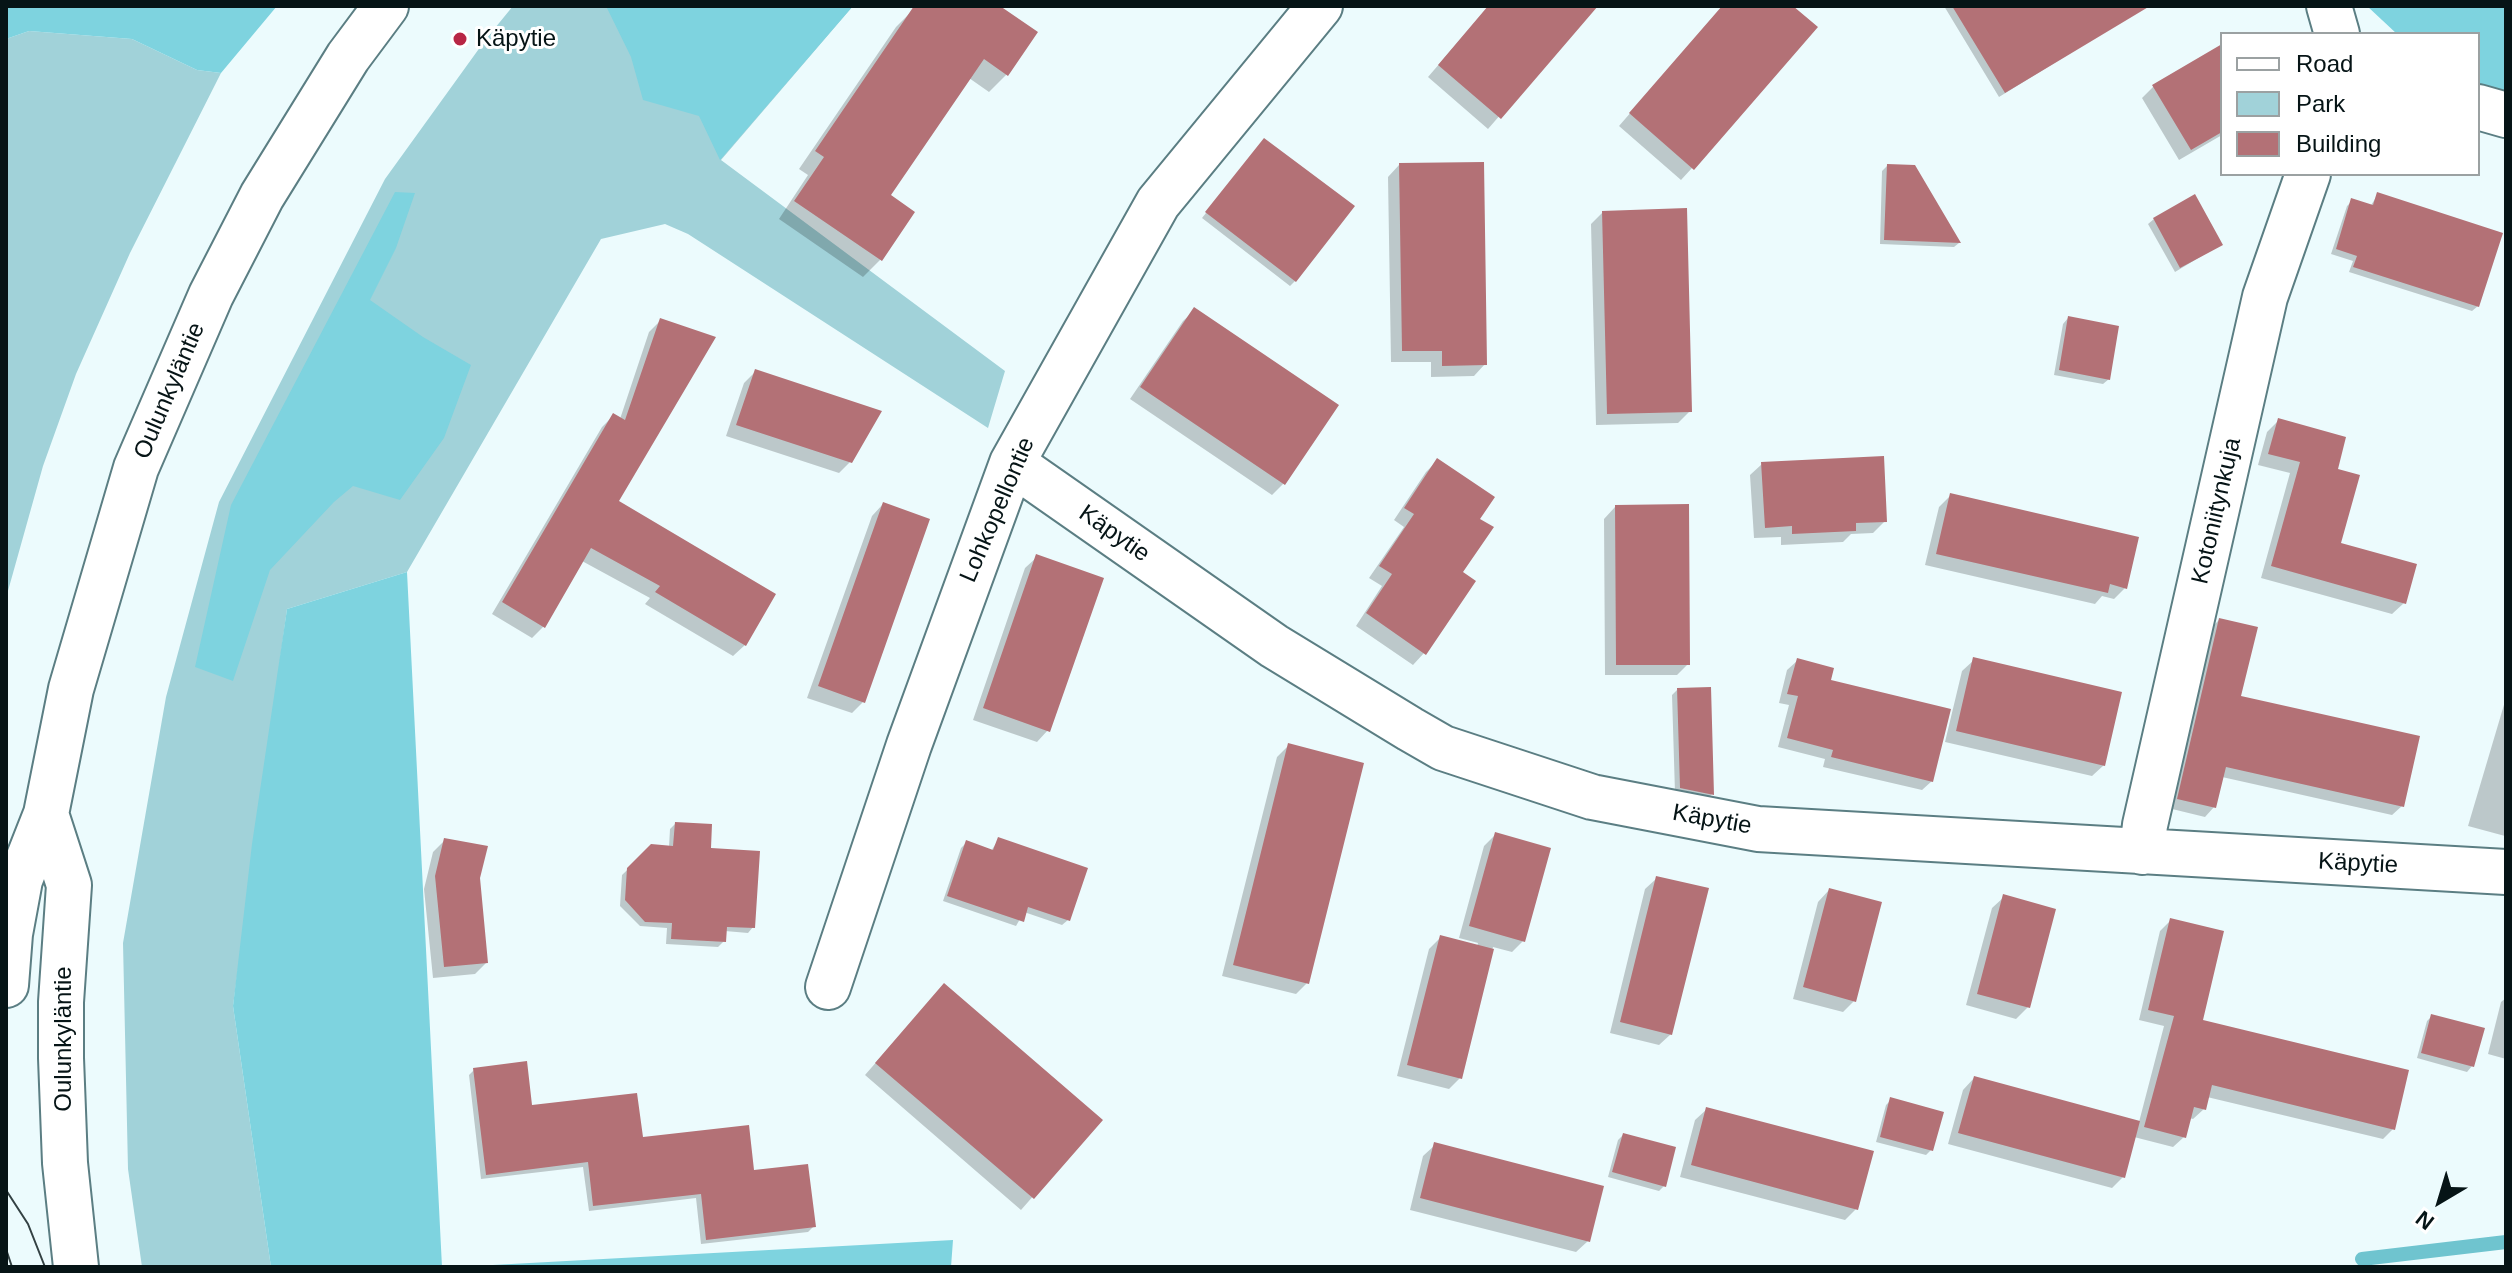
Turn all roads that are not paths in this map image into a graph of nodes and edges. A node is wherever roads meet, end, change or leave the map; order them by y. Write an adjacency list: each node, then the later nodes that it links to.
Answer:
1 (386, 6): 9 (street, Oulunkyläntie)
2 (1320, 6): 8 (street, Lohkopellontie)
3 (2329, 6): 4 (street)
4 (2336, 32)
5 (2480, 108): 6 (street)
6 (2506, 115)
7 (2307, 176): 10 (street, Kotoniitynkuja)
8 (1012, 463): 10 (street, Käpytie); 13 (street, Lohkopellontie)
9 (46, 814): 12 (street, Oulunkyläntie); 14 (street, Oulunkyläntie)
10 (2142, 852): 11 (street, Käpytie)
11 (2506, 872)
12 (6, 985)
13 (828, 987)
14 (76, 1267)

